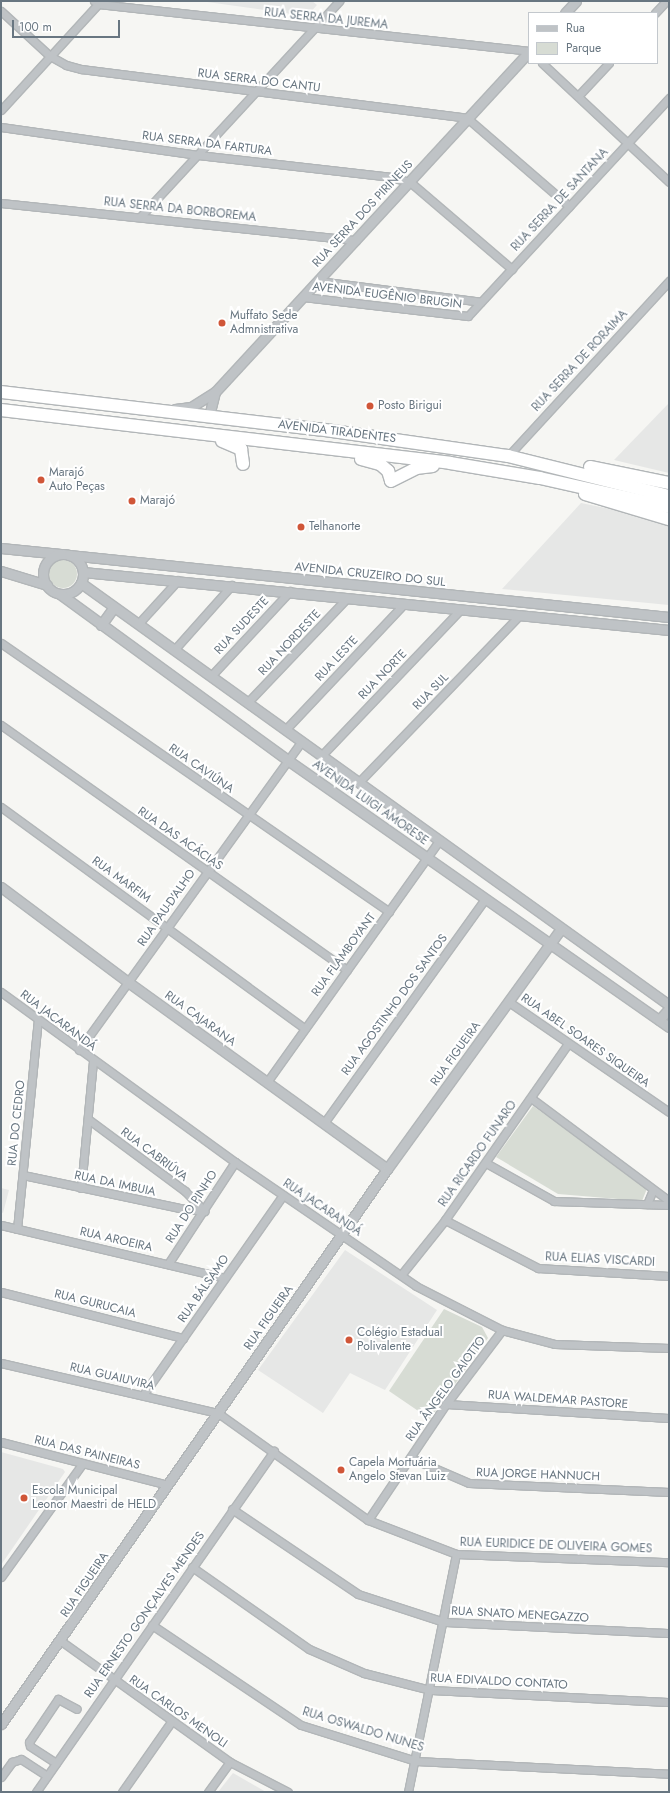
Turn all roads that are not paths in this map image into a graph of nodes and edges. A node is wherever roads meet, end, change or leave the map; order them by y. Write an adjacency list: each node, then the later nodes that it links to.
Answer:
1 (340, 1): 8 (street)
2 (576, 1): 6 (street)
3 (666, 1): 7 (street)
4 (98, 2): 8 (street, RUA SERRA DA JUREMA); 11 (street)
5 (1, 11): 11 (street, RUA SERRA DO CANTU)
6 (566, 12)
7 (656, 12)
8 (313, 29): 9 (street, RUA SERRA DA JUREMA); 14 (street)
9 (528, 52)
10 (528, 53): 18 (street, RUA SERRA DOS PIRINEUS)
11 (50, 56): 14 (street, RUA SERRA DO CANTU); 17 (street)
12 (543, 64): 15 (street)
13 (608, 64): 15 (street)
14 (256, 92): 18 (street, RUA SERRA DO CANTU); 21 (street)
15 (578, 96): 20 (street)
16 (669, 98): 20 (street, RUA SERRA DE SANTANA)
17 (2, 107)
18 (467, 118): 22 (street, RUA SERRA DOS PIRINEUS); 25 (street)
19 (1, 127): 21 (street, RUA SERRA DA FARTURA)
20 (628, 143): 23 (street); 25 (street, RUA SERRA DE SANTANA)
21 (198, 155): 22 (street, RUA SERRA DA FARTURA); 26 (street)
22 (410, 182): 27 (street, RUA SERRA DOS PIRINEUS); 28 (street)
23 (669, 182)
24 (1, 203): 26 (street, RUA SERRA DA BORBOREMA)
25 (569, 206): 28 (street, RUA SERRA DE SANTANA)
26 (140, 217): 27 (street, RUA SERRA DA BORBOREMA)
27 (356, 240): 29 (street, RUA SERRA DOS PIRINEUS)
28 (512, 269): 32 (street, RUA SERRA DE SANTANA)
29 (318, 281): 31 (street, RUA SERRA DOS PIRINEUS); 32 (street, AVENIDA EUGÊNIO BRUGIN)
30 (669, 282): 42 (street, RUA SERRA DE RORAIMA)
31 (303, 297): 33 (street, AVENIDA EUGÊNIO BRUGIN); 35 (street, RUA SERRA DOS PIRINEUS)
32 (481, 302): 33 (street, RUA SERRA DE SANTANA)
33 (468, 316)
34 (1, 392): 36 (highway, AVENIDA TIRADENTES)
35 (215, 392): 36 (street); 38 (street)
36 (147, 409): 38 (highway, AVENIDA TIRADENTES)
37 (1, 410): 39 (highway, AVENIDA TIRADENTES)
38 (209, 416): 39 (highway); 42 (highway, AVENIDA TIRADENTES)
39 (104, 421): 40 (highway, AVENIDA TIRADENTES)
40 (188, 431): 41 (highway, AVENIDA TIRADENTES); 45 (highway)
41 (320, 447): 44 (highway, AVENIDA TIRADENTES); 44 (highway)
42 (508, 456): 43 (highway, AVENIDA TIRADENTES)
43 (539, 462): 47 (highway); 48 (highway, AVENIDA TIRADENTES)
44 (450, 463): 46 (highway, AVENIDA TIRADENTES)
45 (243, 464)
46 (540, 478): 49 (highway, AVENIDA TIRADENTES); 50 (highway)
47 (669, 483)
48 (669, 496)
49 (669, 507)
50 (669, 518)
51 (1, 548): 52 (street, AVENIDA CRUZEIRO DO SUL)
52 (65, 555): 54 (street); 57 (street); 66 (street, AVENIDA CRUZEIRO DO SUL)
53 (1, 571): 57 (street)
54 (83, 572): 55 (street, AVENIDA CRUZEIRO DO SUL); 56 (street)
55 (178, 580): 58 (street, AVENIDA CRUZEIRO DO SUL); 67 (street)
56 (81, 583): 60 (street); 63 (street, AVENIDA LUIGI AMORESE)
57 (47, 585): 60 (street)
58 (232, 585): 59 (street, AVENIDA CRUZEIRO DO SUL); 71 (street)
59 (290, 592): 61 (street, AVENIDA CRUZEIRO DO SUL); 72 (street, RUA SUDESTE)
60 (60, 594): 68 (street, AVENIDA LUIGI AMORESE)
61 (347, 598): 62 (street, AVENIDA CRUZEIRO DO SUL); 73 (street, RUA NORDESTE)
62 (404, 604): 64 (street, AVENIDA CRUZEIRO DO SUL); 75 (street, RUA LESTE)
63 (114, 607): 67 (street, AVENIDA LUIGI AMORESE); 68 (street)
64 (460, 610): 65 (street, AVENIDA CRUZEIRO DO SUL); 77 (street, RUA NORTE)
65 (519, 616): 69 (street, AVENIDA CRUZEIRO DO SUL); 79 (street, RUA SUL)
66 (669, 617)
67 (138, 624): 71 (street, AVENIDA LUIGI AMORESE)
68 (101, 625): 78 (street, AVENIDA LUIGI AMORESE)
69 (669, 630)
70 (1, 642): 81 (street, RUA CAVIÚNA)
71 (174, 650): 72 (street, AVENIDA LUIGI AMORESE)
72 (211, 676): 73 (street, AVENIDA LUIGI AMORESE)
73 (248, 702): 75 (street, AVENIDA LUIGI AMORESE)
74 (1, 725): 84 (street, RUA DAS ACÁCIAS)
75 (286, 729): 76 (street, AVENIDA LUIGI AMORESE)
76 (302, 741): 77 (street, AVENIDA LUIGI AMORESE); 78 (street, RUA PAU-D'ALHO)
77 (322, 755): 79 (street, AVENIDA LUIGI AMORESE)
78 (289, 761): 81 (street, RUA PAU-D'ALHO); 83 (street, AVENIDA LUIGI AMORESE)
79 (359, 782): 82 (street, AVENIDA LUIGI AMORESE)
80 (1, 807): 88 (street, RUA MARFIM)
81 (248, 816): 84 (street, RUA PAU-D'ALHO); 87 (street, RUA CAVIÚNA)
82 (439, 841): 83 (street, RUA FLAMBOYANT); 89 (street, AVENIDA LUIGI AMORESE)
83 (428, 858): 86 (street, AVENIDA LUIGI AMORESE); 87 (street, RUA FLAMBOYANT)
84 (207, 870): 88 (street, RUA PAU-D'ALHO); 91 (street, RUA DAS ACÁCIAS)
85 (1, 887): 92 (street, RUA CAJARANA)
86 (484, 899): 90 (street, AVENIDA LUIGI AMORESE); 108 (street, RUA AGOSTINHO DOS SANTOS)
87 (389, 912): 91 (street, RUA FLAMBOYANT)
88 (167, 927): 92 (street, RUA PAU-D'ALHO); 100 (street, RUA MARFIM)
89 (561, 929): 90 (street, RUA FIGUEIRA); 95 (street, AVENIDA LUIGI AMORESE)
90 (550, 945): 94 (street, RUA FIGUEIRA); 98 (street, AVENIDA LUIGI AMORESE)
91 (347, 970): 100 (street, RUA FLAMBOYANT)
92 (128, 982): 102 (street, RUA PAU-D'ALHO); 104 (street, RUA CAJARANA)
93 (1, 992): 97 (street, RUA JACARANDÁ)
94 (509, 1002): 101 (street, RUA ABEL SOARES SIQUEIRA); 111 (street, RUA FIGUEIRA)
95 (669, 1005)
96 (669, 1009): 98 (street)
97 (38, 1020): 102 (street, RUA JACARANDÁ); 112 (street, RUA DO CEDRO)
98 (659, 1020): 99 (street, AVENIDA LUIGI AMORESE)
99 (669, 1027)
100 (305, 1029): 104 (street, RUA FLAMBOYANT)
101 (568, 1044): 105 (street, RUA RICARDO FUNARO); 106 (street, RUA ABEL SOARES SIQUEIRA)
102 (79, 1050): 103 (street, RUA JACARANDÁ)
103 (93, 1061): 107 (street); 109 (street, RUA JACARANDÁ)
104 (267, 1082): 108 (street, RUA CAJARANA)
105 (532, 1098): 110 (street, RUA RICARDO FUNARO); 114 (street)
106 (669, 1112)
107 (88, 1119): 113 (street); 119 (street, RUA CABRIÚVA)
108 (324, 1123): 111 (street, RUA CAJARANA)
109 (235, 1162): 115 (street, RUA JACARANDÁ); 119 (street, RUA DO PINHO)
110 (486, 1163): 117 (street); 120 (street, RUA RICARDO FUNARO)
111 (387, 1169): 123 (street, RUA FIGUEIRA)
112 (23, 1175): 113 (street, RUA DA IMBUIA); 122 (street, RUA DO CEDRO)
113 (81, 1188): 119 (street, RUA DA IMBUIA)
114 (653, 1190): 116 (street); 117 (street)
115 (284, 1196): 123 (street, RUA JACARANDÁ); 127 (street, RUA BÁLSAMO)
116 (669, 1201)
117 (647, 1204): 118 (street)
118 (669, 1205)
119 (204, 1211): 124 (street, RUA DO PINHO)
120 (445, 1220): 125 (street, RUA RICARDO FUNARO); 126 (street, RUA ELIAS VISCARDI)
121 (1, 1224): 122 (street, RUA AROEIRA)
122 (17, 1229): 124 (street, RUA AROEIRA)
123 (343, 1234): 125 (street, RUA JACARANDÁ); 135 (street, RUA FIGUEIRA)
124 (168, 1264): 127 (street, RUA AROEIRA)
125 (401, 1275): 129 (street, RUA JACARANDÁ)
126 (669, 1276)
127 (225, 1278): 130 (street, RUA BÁLSAMO)
128 (1, 1292): 130 (street, RUA GURUCAIA)
129 (502, 1330): 131 (street, RUA JACARANDÁ); 134 (street, RUA ÂNGELO GAIOTTO)
130 (183, 1338): 133 (street, RUA BÁLSAMO)
131 (669, 1348)
132 (1, 1363): 133 (street, RUA GUAIUVIRA)
133 (143, 1395): 135 (street, RUA GUAIUVIRA)
134 (446, 1404): 136 (street, RUA WALDEMAR PASTORE); 139 (street, RUA ÂNGELO GAIOTTO)
135 (218, 1413): 138 (street, RUA EURIDICE DE OLIVEIRA GOMES); 141 (street, RUA FIGUEIRA)
136 (669, 1418)
137 (1, 1442): 140 (street, RUA DAS PAINEIRAS)
138 (274, 1451): 143 (street, RUA ERNESTO GONÇALVES MENDES); 144 (street, RUA EURIDICE DE OLIVEIRA GOMES)
139 (411, 1458): 142 (street, RUA JORGE HANNUCH); 144 (street, RUA ÂNGELO GAIOTTO)
140 (83, 1463): 141 (street, RUA DAS PAINEIRAS); 148 (street)
141 (168, 1485): 152 (street, RUA FIGUEIRA)
142 (669, 1492)
143 (232, 1509): 147 (street, RUA ERNESTO GONÇALVES MENDES); 149 (street, RUA SNATO MENEGAZZO)
144 (368, 1520): 145 (street, RUA EURIDICE DE OLIVEIRA GOMES)
145 (456, 1554): 146 (street, RUA EURIDICE DE OLIVEIRA GOMES); 149 (street)
146 (669, 1562)
147 (192, 1566): 150 (street, RUA ERNESTO GONÇALVES MENDES); 154 (street, RUA EDIVALDO CONTATO)
148 (1, 1577)
149 (444, 1622): 151 (street, RUA SNATO MENEGAZZO); 154 (street)
150 (152, 1625): 153 (street, RUA ERNESTO GONÇALVES MENDES); 159 (street, RUA OSWALDO NUNES)
151 (669, 1633)
152 (61, 1641): 153 (street, RUA CARLOS MENOLI); 158 (street, RUA FIGUEIRA)
153 (113, 1680): 157 (street, RUA CARLOS MENOLI); 161 (street, RUA ERNESTO GONÇALVES MENDES)
154 (430, 1690): 155 (street, RUA EDIVALDO CONTATO); 159 (street)
155 (669, 1702)
156 (77, 1709): 161 (street)
157 (171, 1722): 160 (street, RUA CARLOS MENOLI); 166 (street)
158 (1, 1724)
159 (416, 1761): 162 (street, RUA OSWALDO NUNES); 169 (street)
160 (230, 1762): 167 (street); 168 (street, RUA CARLOS MENOLI)
161 (56, 1763): 164 (street, RUA ERNESTO GONÇALVES MENDES)
162 (669, 1774)
163 (1, 1776): 164 (street)
164 (47, 1776): 165 (street, RUA ERNESTO GONÇALVES MENDES)
165 (36, 1792)
166 (122, 1792)
167 (208, 1792)
168 (288, 1792)
169 (408, 1792)

